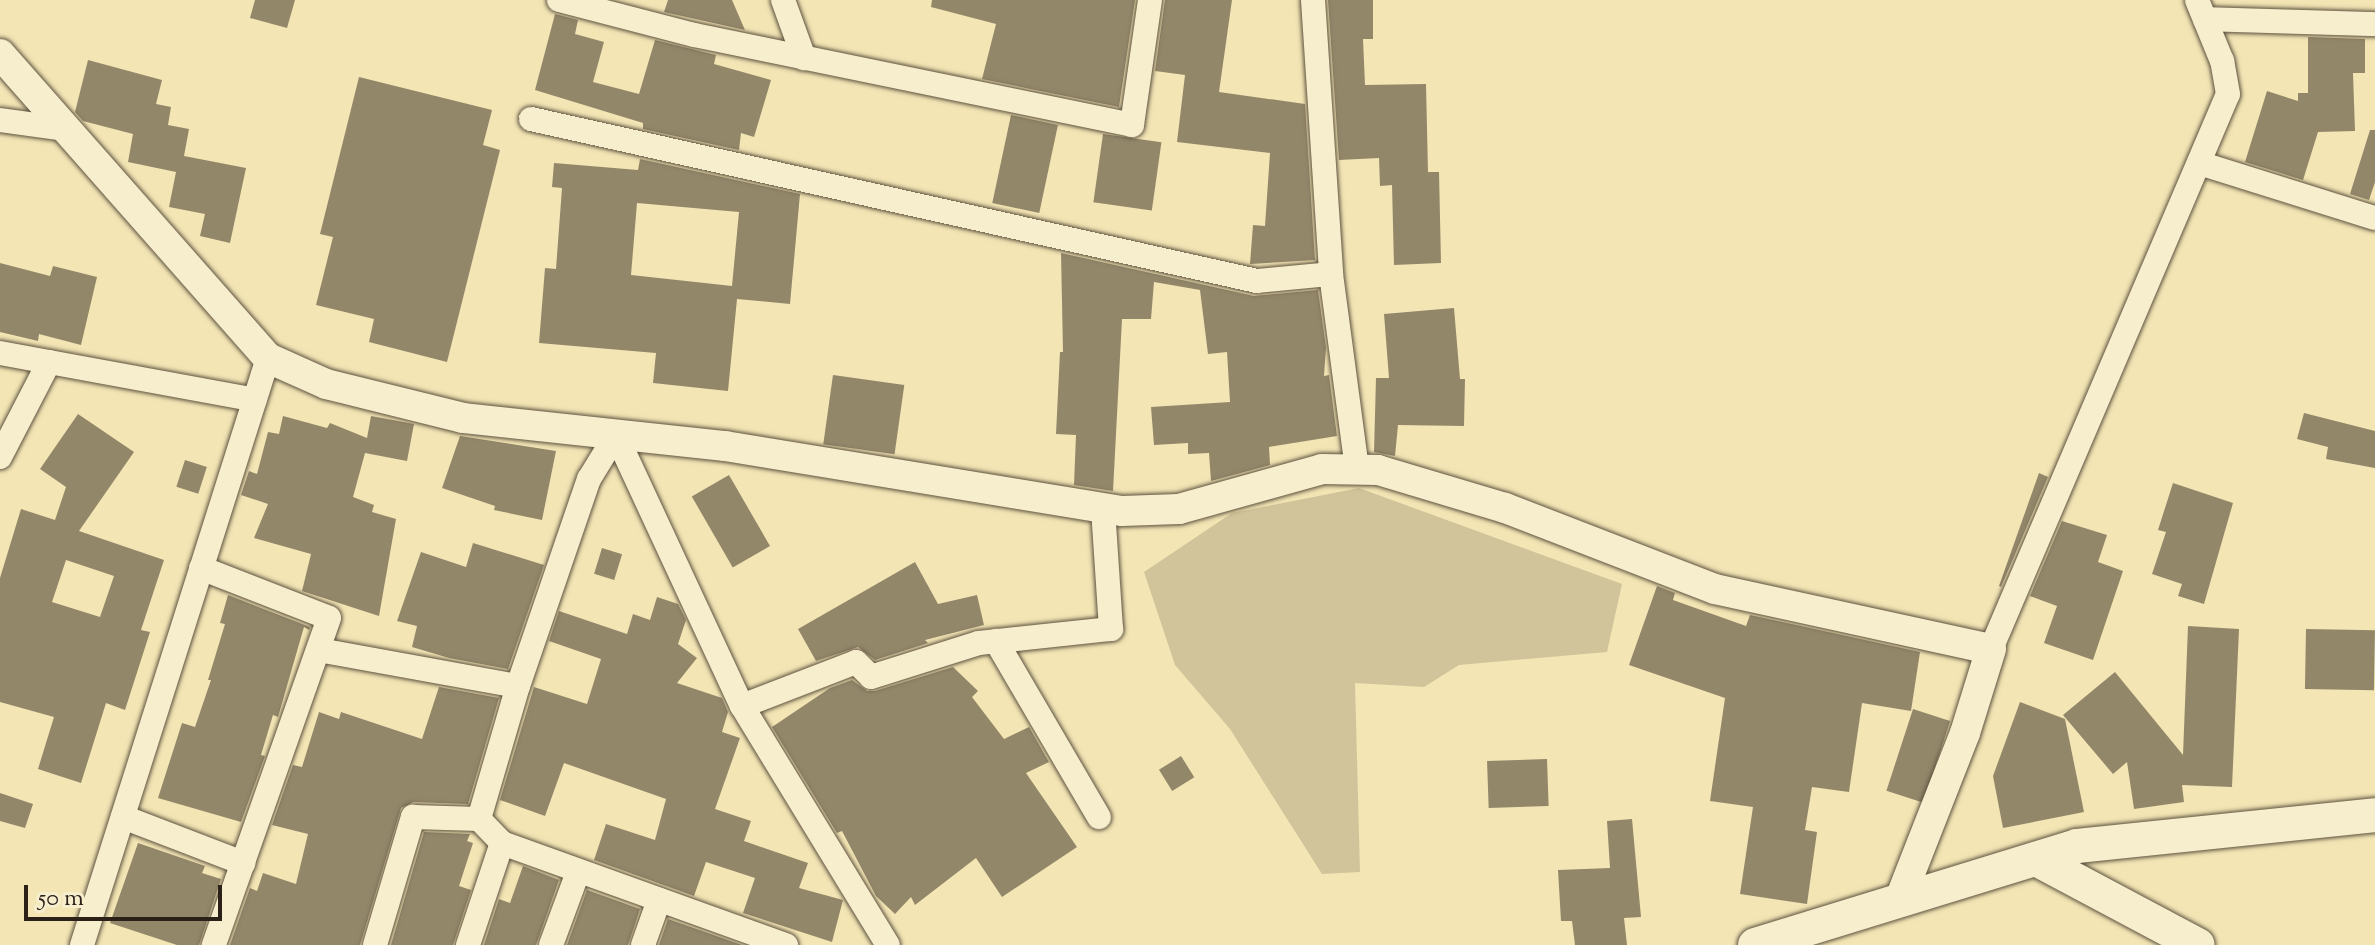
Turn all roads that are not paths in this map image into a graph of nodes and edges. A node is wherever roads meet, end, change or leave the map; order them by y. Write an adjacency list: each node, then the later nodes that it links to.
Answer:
1 (559, 0): 8 (street)
2 (783, 0): 8 (street)
3 (1150, 0): 8 (street)
4 (1313, 0): 14 (street)
5 (2201, 10): 6 (street); 12 (street)
6 (2375, 24)
7 (0, 54): 11 (street)
8 (804, 58)
9 (531, 119): 14 (street)
10 (0, 120): 11 (street)
11 (65, 129): 16 (street)
12 (2199, 163): 13 (street); 25 (street)
13 (2375, 218)
14 (1331, 274): 21 (street)
15 (0, 353): 17 (street)
16 (268, 358): 18 (street); 19 (street)
17 (49, 362): 18 (street); 20 (street)
18 (255, 400): 23 (street)
19 (616, 435): 22 (street); 27 (street); 28 (street)
20 (0, 457)
21 (1357, 469): 22 (street); 25 (street)
22 (1103, 508): 24 (street)
23 (201, 568): 26 (street); 30 (street)
24 (996, 641): 28 (street); 31 (street)
25 (1991, 649): 38 (street)
26 (319, 650): 27 (street); 35 (street)
27 (518, 686): 32 (street)
28 (742, 706): 47 (street)
29 (2375, 815): 34 (main road)
30 (123, 817): 35 (street); 40 (street)
31 (1099, 817)
32 (479, 819): 33 (street); 42 (street)
33 (502, 843): 36 (street); 43 (street)
34 (2036, 859): 38 (main road); 49 (main road)
35 (243, 863): 41 (street)
36 (578, 872): 37 (street); 44 (street)
37 (659, 900): 39 (street); 45 (street)
38 (1899, 901): 48 (main road)
39 (733, 936): 46 (street)
40 (82, 945)
41 (214, 945)
42 (375, 945)
43 (468, 945)
44 (551, 945)
45 (643, 945)
46 (786, 945)
47 (888, 945)
48 (1755, 945)
49 (2198, 945)

